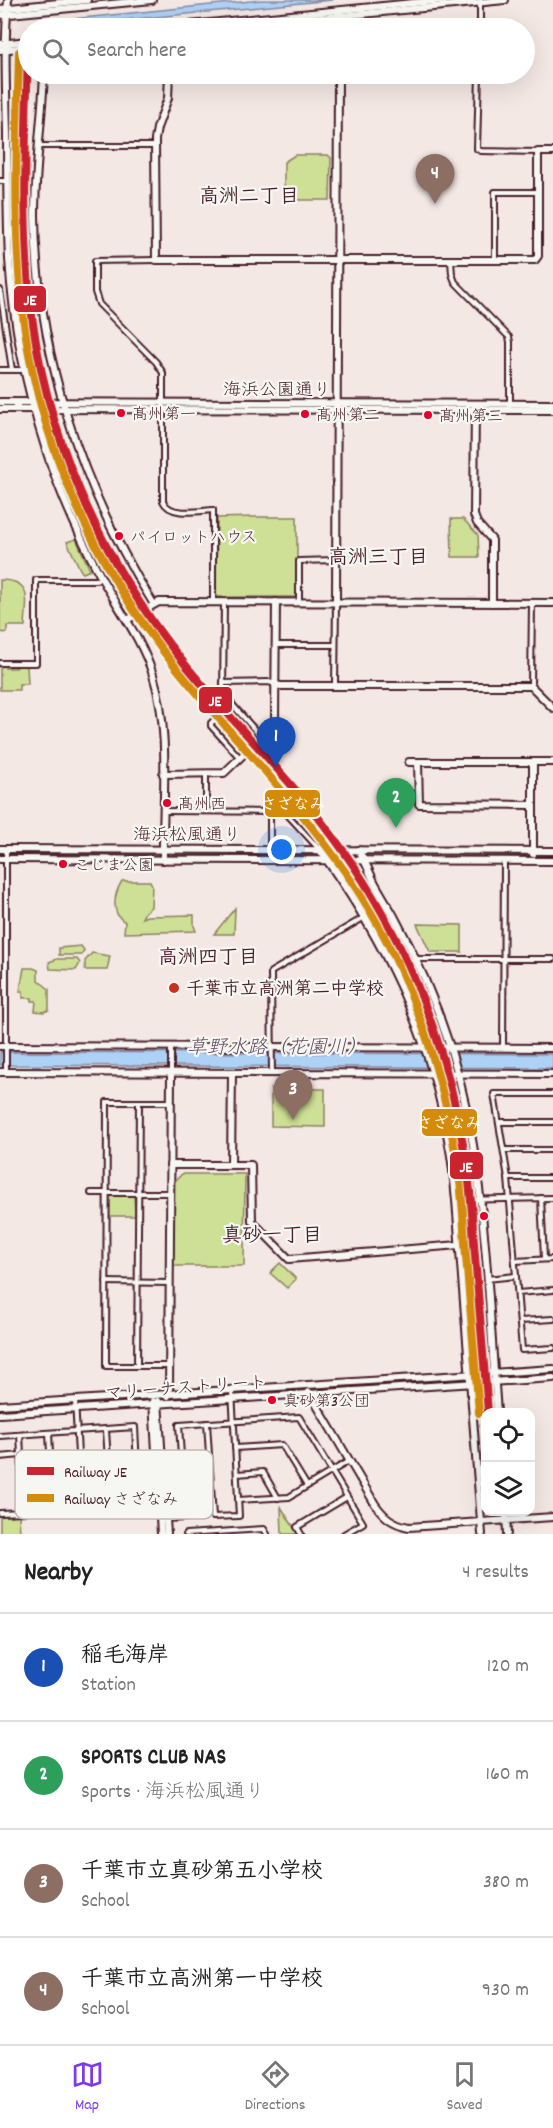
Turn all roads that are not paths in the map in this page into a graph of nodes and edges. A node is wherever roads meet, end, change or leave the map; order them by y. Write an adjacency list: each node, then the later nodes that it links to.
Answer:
1 (8, 0): 8 (street)
2 (87, 0): 8 (street)
3 (152, 0): 6 (street)
4 (444, 0): 9 (street)
5 (505, 0): 7 (street)
6 (126, 1): 8 (street)
7 (480, 1): 9 (street); 13 (street)
8 (3, 12): 15 (street)
9 (338, 14): 10 (street); 11 (street); 12 (street)
10 (290, 18)
11 (304, 18)
12 (338, 18)
13 (480, 18)
14 (18, 43): 15 (street)
15 (3, 47): 20 (street)
16 (43, 84): 21 (street)
17 (169, 84): 22 (street)
18 (338, 84): 30 (street)
19 (479, 84): 23 (street)
20 (3, 90): 25 (street)
21 (40, 146): 22 (street); 41 (street)
22 (155, 146): 29 (street)
23 (538, 152): 24 (street); 26 (street)
24 (553, 152)
25 (3, 181): 28 (street)
26 (538, 192): 32 (street); 32 (street)
27 (0, 223): 28 (street)
28 (8, 223): 34 (street)
29 (156, 260): 30 (street); 42 (street)
30 (337, 261): 31 (street); 44 (street)
31 (452, 261): 32 (street); 45 (street)
32 (495, 261)
33 (0, 292): 34 (street); 36 (street)
34 (13, 294): 37 (street)
35 (0, 370): 36 (street)
36 (12, 370): 37 (street)
37 (25, 370): 40 (street)
38 (0, 402): 40 (street, 海浜公園通り)
39 (553, 404): 45 (street, 海浜公園通り)
40 (33, 405): 41 (street, 海浜公園通り); 46 (street, 海浜公園通り); 49 (street)
41 (64, 406): 42 (street, 海浜公園通り); 55 (street)
42 (164, 406): 44 (street, 海浜公園通り); 50 (street)
43 (475, 406): 44 (street, 海浜公園通り); 45 (street, 海浜公園通り); 56 (street)
44 (336, 407): 48 (street)
45 (510, 407): 47 (street, 海浜公園通り)
46 (0, 409)
47 (553, 410)
48 (336, 560): 53 (street); 54 (street)
49 (101, 578): 59 (street); 62 (street)
50 (213, 602): 51 (street); 55 (street)
51 (224, 602): 52 (street); 63 (street)
52 (276, 602): 53 (street); 60 (street)
53 (299, 602): 54 (street)
54 (336, 602): 56 (street); 61 (street)
55 (153, 603): 59 (street)
56 (492, 603): 57 (street)
57 (532, 603): 58 (street); 66 (street)
58 (553, 603)
59 (127, 620): 75 (street)
60 (276, 645): 61 (street); 64 (street)
61 (335, 645): 65 (street)
62 (0, 663)
63 (224, 683): 64 (street); 67 (street)
64 (275, 684): 65 (street); 69 (street)
65 (335, 686): 66 (street)
66 (531, 686): 68 (street)
67 (232, 704): 69 (street); 70 (street)
68 (553, 708)
69 (262, 737): 70 (street)
70 (241, 759): 76 (street)
71 (410, 762): 72 (street)
72 (418, 762): 73 (street); 77 (street)
73 (533, 762): 74 (street); 77 (street)
74 (553, 762)
75 (163, 774): 76 (street); 78 (street)
76 (206, 774): 79 (street)
77 (533, 805): 86 (street)
78 (163, 811): 79 (street); 82 (street)
79 (206, 811): 80 (street)
80 (270, 812): 83 (street); 84 (street)
81 (3, 849): 82 (street, 海浜松風通り); 88 (street)
82 (163, 849): 84 (street, 海浜松風通り); 89 (street)
83 (319, 849): 84 (street, 海浜松風通り); 85 (street, 海浜松風通り); 90 (street)
84 (270, 850)
85 (358, 850): 86 (street, 海浜松風通り); 91 (street)
86 (533, 851): 87 (street, 海浜松風通り); 93 (street)
87 (553, 851)
88 (3, 860): 89 (street, 海浜松風通り); 100 (street)
89 (163, 860): 90 (street, 海浜松風通り)
90 (327, 860): 91 (street, 海浜松風通り); 96 (street)
91 (366, 861): 92 (street, 海浜松風通り); 95 (street)
92 (504, 861): 93 (street, 海浜松風通り); 98 (street)
93 (533, 861): 94 (street, 海浜松風通り)
94 (553, 861)
95 (388, 904): 96 (street); 97 (street)
96 (365, 917): 102 (street); 103 (street)
97 (415, 959): 98 (street); 104 (street)
98 (504, 959): 99 (street); 105 (street)
99 (553, 959)
100 (3, 1046): 101 (street); 107 (street)
101 (171, 1046): 102 (street); 108 (street)
102 (271, 1047): 103 (street); 110 (street)
103 (424, 1047): 104 (street); 111 (street)
104 (449, 1047): 105 (street); 112 (street)
105 (503, 1048): 106 (street)
106 (553, 1048)
107 (3, 1072): 108 (street)
108 (171, 1073): 109 (street); 116 (street)
109 (232, 1073): 110 (street); 122 (street)
110 (272, 1073): 111 (street)
111 (433, 1074): 112 (street); 133 (street)
112 (457, 1074): 113 (street); 132 (street)
113 (553, 1074)
114 (553, 1094): 117 (street)
115 (139, 1102): 116 (street); 125 (street); 127 (street)
116 (170, 1102): 121 (street)
117 (500, 1122): 118 (street); 119 (street)
118 (553, 1122)
119 (504, 1150): 120 (street); 123 (street)
120 (553, 1150)
121 (170, 1165): 122 (street); 128 (street)
122 (231, 1165): 134 (street)
123 (508, 1178): 124 (street); 129 (street)
124 (553, 1178)
125 (138, 1192): 127 (street); 128 (street); 141 (street)
126 (91, 1193): 127 (street)
127 (107, 1193): 140 (street)
128 (170, 1193): 142 (street)
129 (510, 1198): 130 (street); 132 (street); 137 (street)
130 (541, 1198): 131 (street); 135 (street)
131 (553, 1198)
132 (479, 1199): 133 (street); 139 (street)
133 (456, 1200): 134 (street)
134 (459, 1245): 152 (street)
135 (543, 1258): 136 (street); 137 (street)
136 (553, 1258)
137 (515, 1261): 138 (street)
138 (516, 1276): 139 (street); 144 (street)
139 (486, 1279): 151 (street)
140 (106, 1282): 141 (street); 148 (street)
141 (138, 1282): 142 (street); 148 (street)
142 (170, 1283): 149 (street)
143 (553, 1290): 144 (street)
144 (518, 1293): 146 (street)
145 (553, 1319): 146 (street)
146 (520, 1321): 147 (street)
147 (553, 1348)
148 (137, 1366): 149 (street)
149 (170, 1366): 157 (street)
150 (553, 1369): 151 (street, マリーナストリート)
151 (494, 1373): 152 (street, マリーナストリート); 154 (street)
152 (470, 1375): 155 (street); 156 (street, マリーナストリート)
153 (553, 1378): 154 (street, マリーナストリート)
154 (495, 1382): 155 (street, マリーナストリート); 164 (street)
155 (470, 1383): 158 (street, マリーナストリート); 199 (street)
156 (309, 1385): 158 (street); 160 (street, マリーナストリート)
157 (169, 1394): 159 (street, マリーナストリート); 160 (street, マリーナストリート); 162 (street)
158 (310, 1394): 160 (street, マリーナストリート); 185 (street)
159 (155, 1395): 161 (street, マリーナストリート); 162 (street)
160 (232, 1395): 162 (street, マリーナストリート); 167 (street)
161 (75, 1400): 163 (street, マリーナストリート); 165 (street)
162 (156, 1404): 165 (street, マリーナストリート); 180 (street)
163 (0, 1405)
164 (497, 1408)
165 (76, 1409): 166 (street, マリーナストリート); 170 (street)
166 (0, 1414)
167 (234, 1421): 168 (street); 174 (street); 186 (street)
168 (207, 1423): 181 (street); 182 (street)
169 (106, 1430): 170 (street); 178 (street); 179 (street)
170 (77, 1432): 171 (street); 177 (street)
171 (49, 1433): 172 (street); 176 (street)
172 (20, 1435): 173 (street); 175 (street)
173 (0, 1436)
174 (235, 1448): 187 (street); 188 (street)
175 (21, 1450)
176 (50, 1450)
177 (78, 1450)
178 (107, 1450)
179 (136, 1450)
180 (158, 1450)
181 (181, 1450)
182 (209, 1450)
183 (15, 1456): 184 (street)
184 (0, 1457)
185 (350, 1461): 186 (street); 199 (street)
186 (332, 1471): 188 (street); 189 (street)
187 (237, 1474): 190 (street); 191 (street)
188 (307, 1486): 190 (street)
189 (347, 1497): 204 (street); 205 (street)
190 (278, 1498): 191 (street)
191 (238, 1500): 195 (street)
192 (15, 1513): 193 (street)
193 (0, 1514)
194 (506, 1516): 198 (street)
195 (213, 1517)
196 (553, 1517): 198 (street)
197 (163, 1519): 200 (street); 201 (street)
198 (506, 1520): 199 (street); 207 (street)
199 (481, 1521): 206 (street)
200 (161, 1534)
201 (167, 1534)
202 (186, 1534): 203 (street)
203 (267, 1534)
204 (301, 1534)
205 (344, 1534)
206 (482, 1534)
207 (507, 1534)

